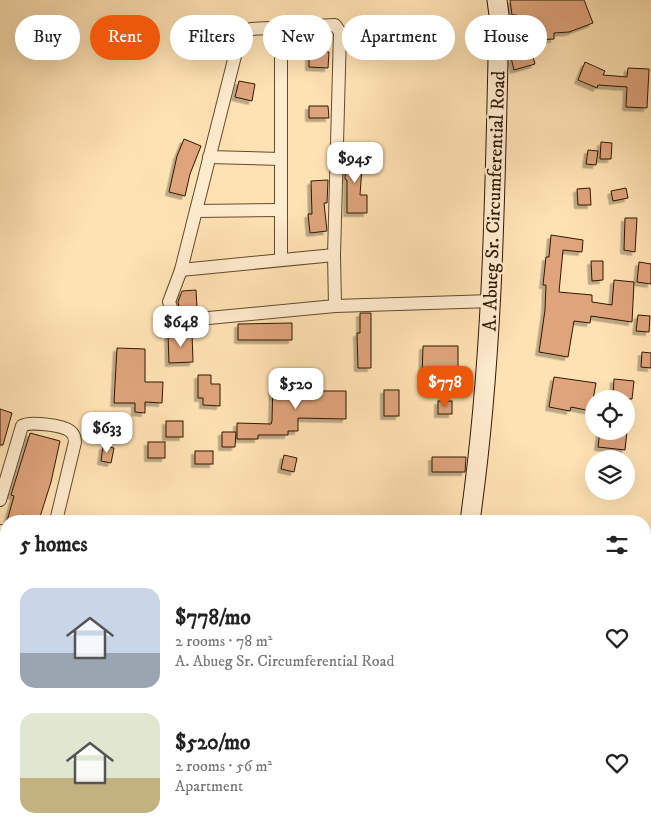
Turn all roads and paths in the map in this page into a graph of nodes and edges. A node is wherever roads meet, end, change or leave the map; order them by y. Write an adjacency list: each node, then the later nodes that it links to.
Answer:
1 (497, 0): 12 (street, A. Abueg Sr. Circumferential Road)
2 (332, 25): 9 (street)
3 (263, 29): 5 (street)
4 (281, 60): 6 (street)
5 (210, 157): 6 (street); 8 (street)
6 (281, 159): 7 (street)
7 (281, 210): 8 (street); 10 (street)
8 (196, 211): 11 (street)
9 (334, 255): 10 (street); 13 (street)
10 (281, 260): 11 (street)
11 (181, 270): 13 (street)
12 (492, 301): 13 (street); 16 (street, A. Abueg Sr. Circumferential Road)
13 (335, 306)
14 (0, 500): 15 (street)
15 (58, 515)
16 (471, 515)

